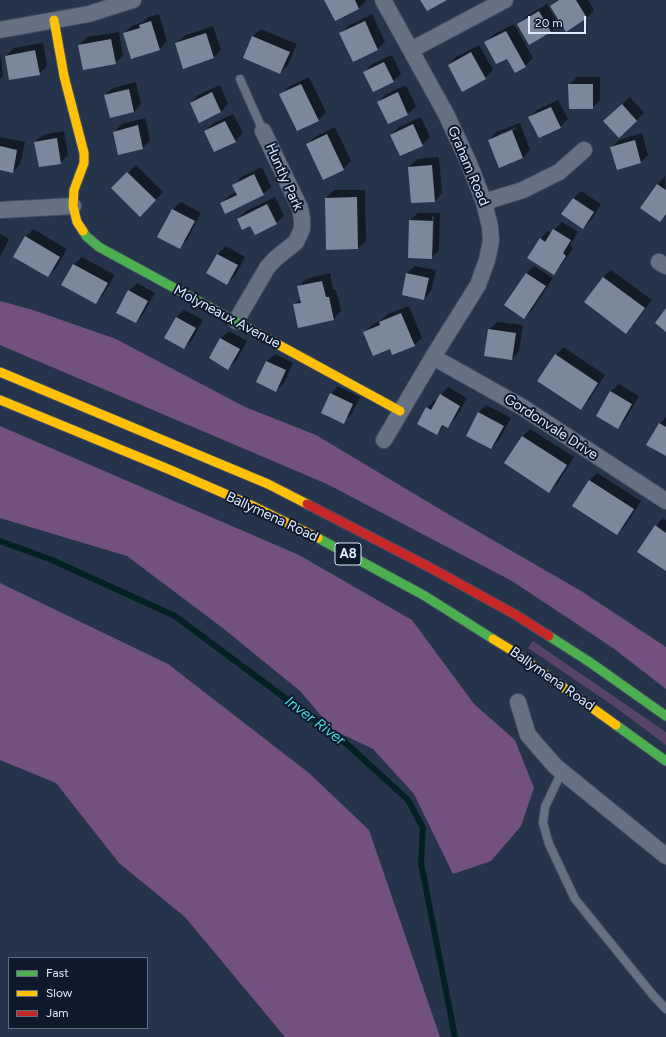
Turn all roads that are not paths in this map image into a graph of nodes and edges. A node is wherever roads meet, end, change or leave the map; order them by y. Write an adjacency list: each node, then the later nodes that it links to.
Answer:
1 (133, 0): 4 (street)
2 (383, 0): 6 (street, Graham Road)
3 (505, 0): 6 (street)
4 (54, 20): 5 (street); 11 (main road, Molyneaux Avenue)
5 (0, 30)
6 (411, 50): 10 (street, Graham Road)
7 (240, 79): 8 (lane)
8 (263, 131): 13 (street, Huntly Park)
9 (584, 150): 10 (street)
10 (484, 202): 14 (street, Graham Road)
11 (73, 206): 12 (street); 13 (main road, Molyneaux Avenue)
12 (0, 210)
13 (236, 322): 17 (main road, Molyneaux Avenue)
14 (433, 357): 17 (street, Graham Road); 19 (street, Gordonvale Drive)
15 (0, 372): 21 (main road, Ballymena Road / A8)
16 (0, 400): 22 (main road, Ballymena Road / A8)
17 (400, 411): 18 (street, Graham Road)
18 (384, 440)
19 (666, 501)
20 (518, 702): 23 (street)
21 (666, 716)
22 (666, 761)
23 (562, 771): 24 (street); 25 (lane)
24 (666, 856)
25 (666, 1009)

